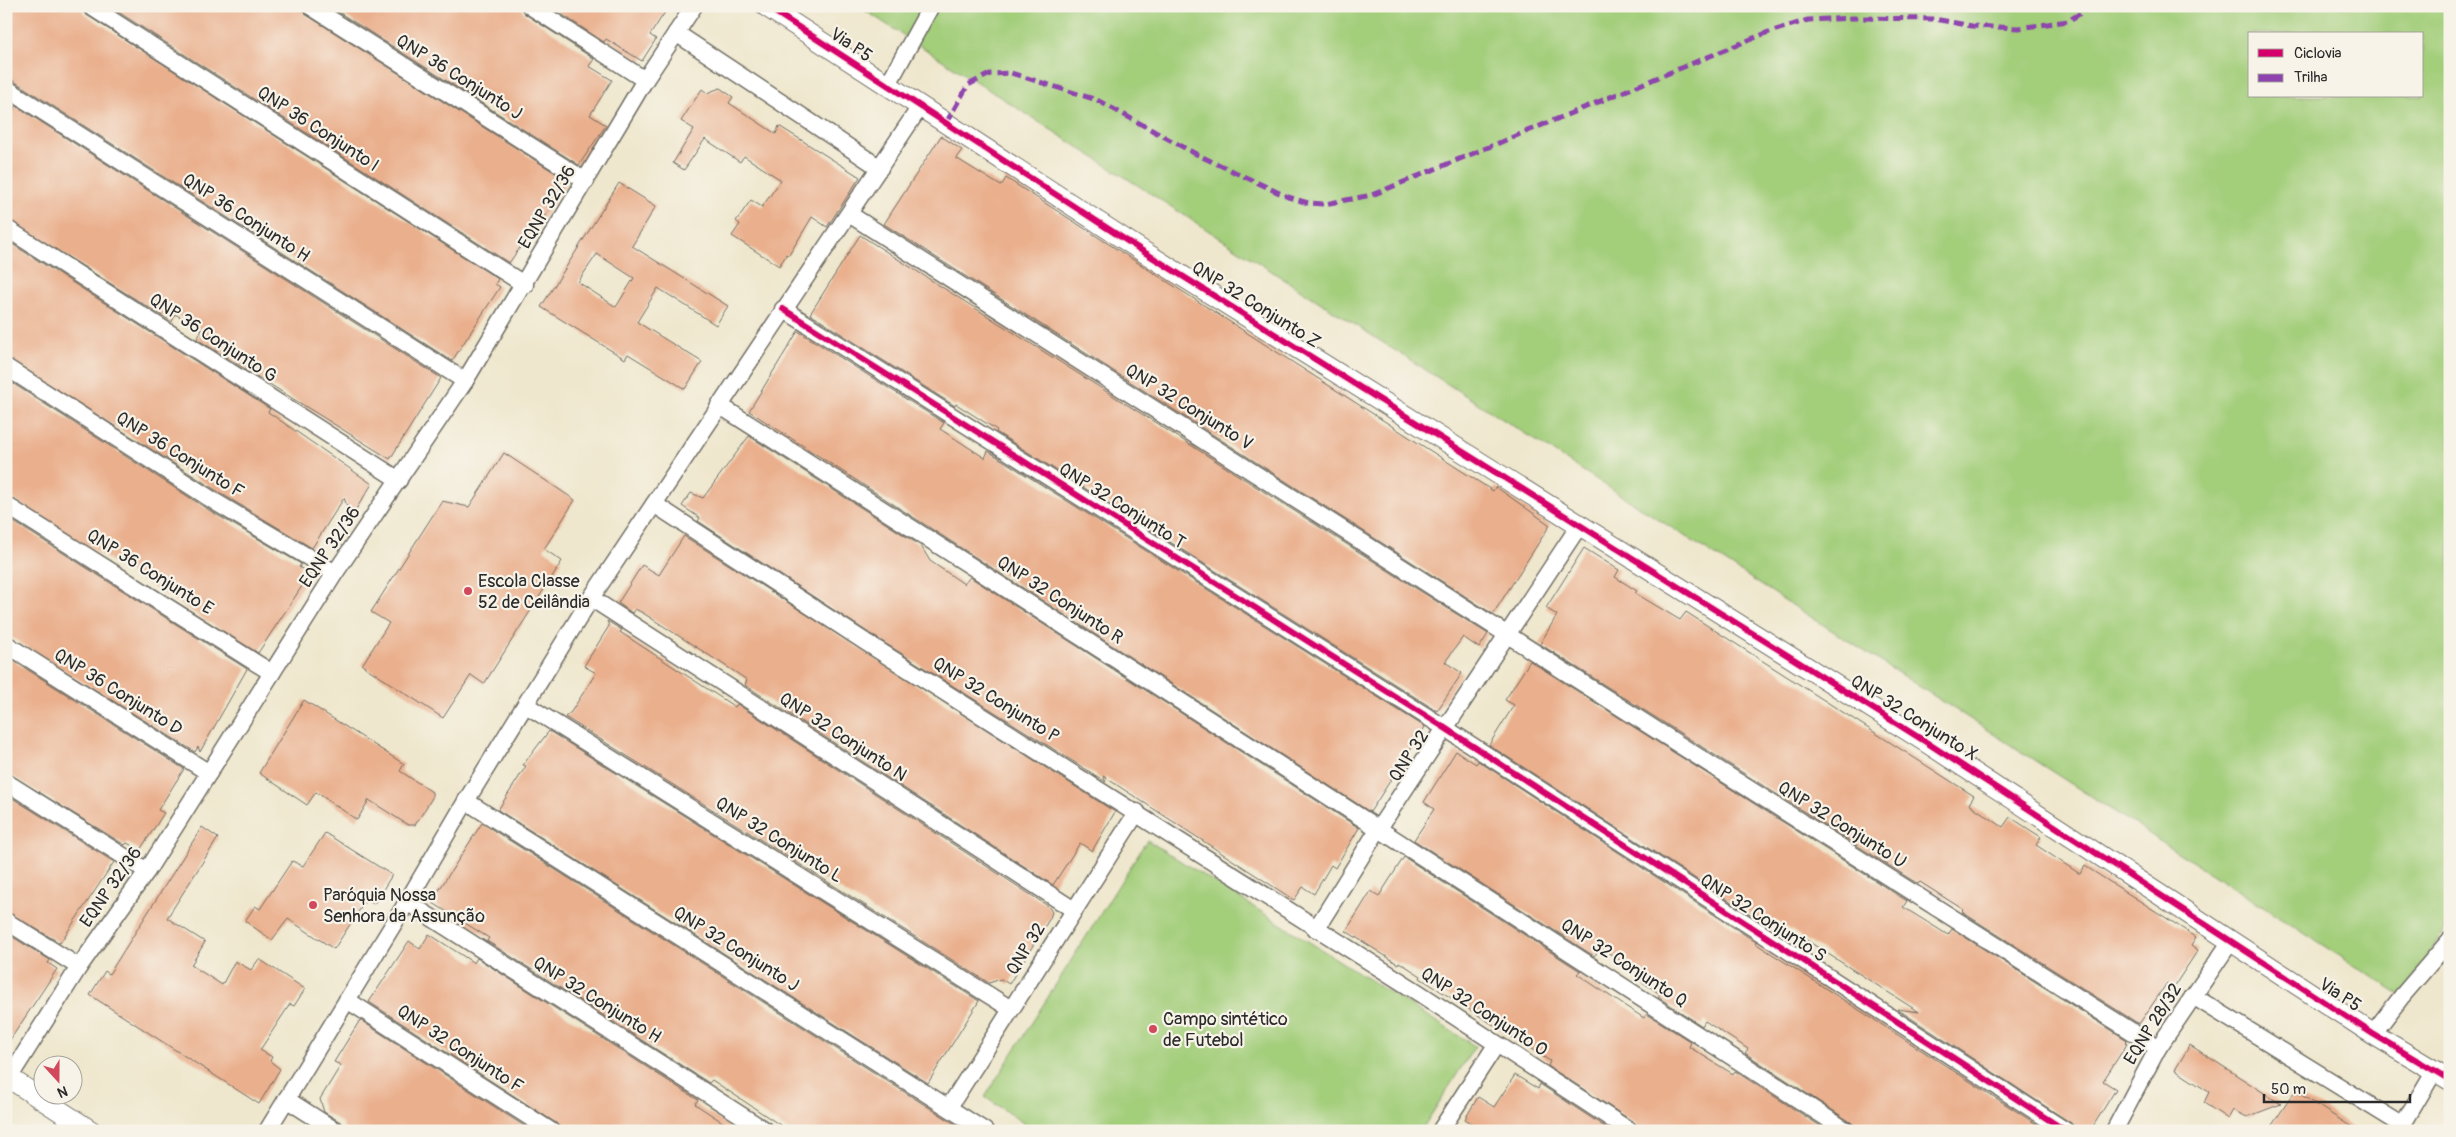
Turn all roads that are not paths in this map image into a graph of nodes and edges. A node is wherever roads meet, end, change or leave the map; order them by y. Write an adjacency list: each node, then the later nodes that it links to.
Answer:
1 (90, 6): 16 (street, QNP 36 Conjunto I)
2 (310, 6): 13 (street, QNP 36 Conjunto J)
3 (530, 6): 8 (street)
4 (694, 6): 7 (street, EQNP 32/36)
5 (766, 6): 9 (street, Via P5)
6 (931, 6): 9 (street)
7 (676, 33): 8 (street, EQNP 32/36); 12 (street)
8 (645, 80): 13 (street, EQNP 32/36)
9 (887, 86): 11 (street, Via P5)
10 (6, 88): 19 (street, QNP 36 Conjunto H)
11 (920, 107): 12 (street); 24 (street, QNP 32 Conjunto Z)
12 (880, 168): 14 (street)
13 (586, 181): 16 (street, EQNP 32/36)
14 (849, 214): 17 (street); 27 (street, QNP 32 Conjunto V)
15 (6, 228): 21 (street, QNP 36 Conjunto G)
16 (525, 285): 19 (street, EQNP 32/36)
17 (783, 309): 20 (street); 31 (street, QNP 32 Conjunto T)
18 (6, 367): 25 (street, QNP 36 Conjunto F)
19 (465, 381): 21 (street, EQNP 32/36)
20 (719, 406): 22 (street); 36 (street, QNP 32 Conjunto R)
21 (399, 480): 25 (street, EQNP 32/36)
22 (654, 504): 26 (street); 35 (street, QNP 32 Conjunto P)
23 (6, 505): 29 (street, QNP 36 Conjunto E)
24 (1578, 526): 27 (street, QNP 32); 43 (street, QNP 32 Conjunto X)
25 (335, 573): 29 (street, EQNP 32/36)
26 (591, 598): 30 (street); 39 (street, QNP 32 Conjunto N)
27 (1507, 634): 31 (street, QNP 32); 50 (street, QNP 32 Conjunto U)
28 (6, 644): 32 (street, QNP 36 Conjunto D)
29 (272, 673): 32 (street, EQNP 32/36)
30 (526, 704): 34 (street); 47 (street, QNP 32 Conjunto L)
31 (1445, 728): 36 (street, QNP 32); 65 (street, QNP 32 Conjunto S)
32 (209, 773): 37 (street, EQNP 32/36)
33 (6, 782): 37 (street)
34 (466, 801): 38 (street); 54 (street, QNP 32 Conjunto J)
35 (1137, 812): 39 (street, QNP 32); 41 (street, QNP 32 Conjunto P)
36 (1379, 828): 41 (street, QNP 32); 64 (street, QNP 32 Conjunto Q)
37 (147, 871): 44 (street, EQNP 32/36)
38 (407, 902): 46 (street); 60 (street, QNP 32 Conjunto H)
39 (1074, 910): 47 (street, QNP 32)
40 (6, 921): 44 (street)
41 (1316, 929): 49 (street, QNP 32 Conjunto O)
42 (2450, 940): 48 (street)
43 (2231, 941): 45 (street, EQNP 28/32); 48 (street, Via P5)
44 (78, 967): 52 (street, EQNP 32/36)
45 (2193, 996): 50 (street, EQNP 28/32); 55 (street)
46 (347, 1000): 53 (street); 59 (street, QNP 32 Conjunto F)
47 (1012, 1009): 54 (street, QNP 32)
48 (2373, 1034): 51 (street, Via P5)
49 (1496, 1045): 62 (street); 63 (street, QNP 32 Conjunto O)
50 (2158, 1048): 66 (street, EQNP 28/32)
51 (2442, 1075): 55 (street)
52 (8, 1077): 56 (street)
53 (286, 1099): 57 (street); 58 (street)
54 (949, 1107): 61 (street, QNP 32 Conjunto J)
55 (2401, 1128)
56 (91, 1131)
57 (267, 1131)
58 (336, 1131)
59 (551, 1131)
60 (766, 1131)
61 (985, 1131)
62 (1440, 1131)
63 (1630, 1131)
64 (1847, 1131)
65 (2066, 1131)
66 (2114, 1131)

